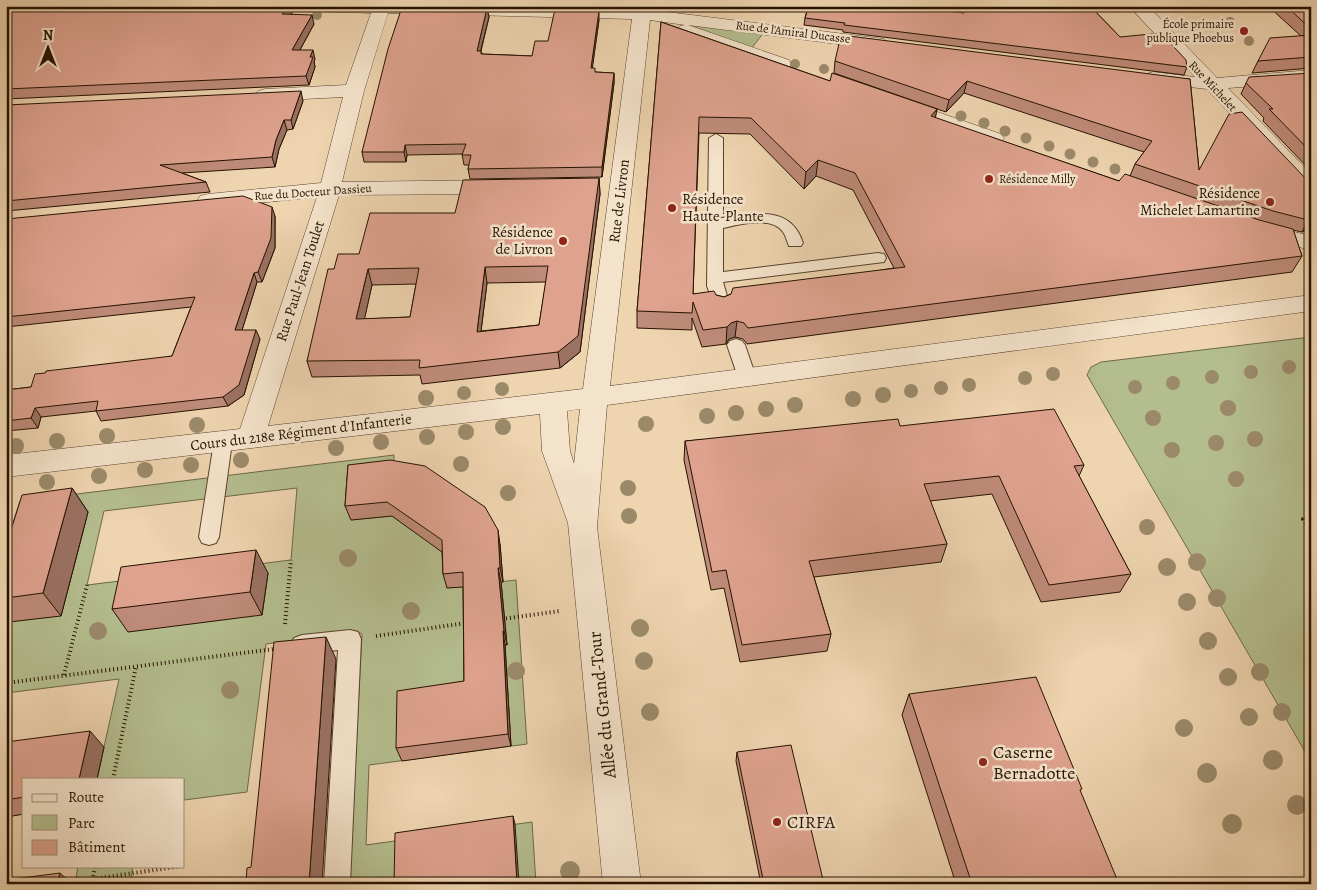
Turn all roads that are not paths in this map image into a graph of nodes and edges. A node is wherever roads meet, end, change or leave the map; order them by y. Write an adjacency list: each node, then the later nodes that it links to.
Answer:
1 (309, 6): 3 (street)
2 (1138, 6): 9 (street, Rue Michelet)
3 (381, 8): 4 (street); 10 (street, Rue Paul-Jean Toulet)
4 (642, 10): 5 (street, Rue de l'Amiral Ducasse); 6 (street); 29 (street, Rue de Livron)
5 (892, 45)
6 (795, 69)
7 (1138, 76): 9 (street)
8 (1311, 76): 9 (street)
9 (1211, 84): 16 (street, Rue Michelet)
10 (354, 91): 11 (street); 17 (street, Rue Paul-Jean Toulet)
11 (242, 96)
12 (879, 98): 14 (street)
13 (716, 138): 19 (lane)
14 (1009, 143)
15 (521, 186): 17 (street, Rue du Docteur Dassieu)
16 (1311, 187)
17 (330, 189): 18 (street, Rue du Docteur Dassieu); 31 (street, Rue Paul-Jean Toulet)
18 (183, 203)
19 (716, 225): 20 (lane); 24 (lane)
20 (795, 243)
21 (1311, 243): 23 (street)
22 (878, 258): 24 (lane)
23 (1311, 258)
24 (715, 278): 26 (lane)
25 (1311, 303): 28 (street, Cours du 218e Régiment d'Infanterie)
26 (722, 306)
27 (736, 345): 28 (lane)
28 (747, 377): 29 (street, Cours du 218e Régiment d'Infanterie)
29 (595, 396): 30 (street, Cours du 218e Régiment d'Infanterie); 34 (street, Allée du Grand-Tour)
30 (553, 403): 31 (street, Cours du 218e Régiment d'Infanterie); 34 (street, Allée du Grand-Tour)
31 (250, 439): 32 (street, Cours du 218e Régiment d'Infanterie)
32 (223, 442): 33 (street, Cours du 218e Régiment d'Infanterie); 35 (lane)
33 (9, 473)
34 (582, 527): 38 (street, Allée du Grand-Tour)
35 (209, 537)
36 (278, 648): 37 (lane)
37 (337, 884)
38 (622, 884)

